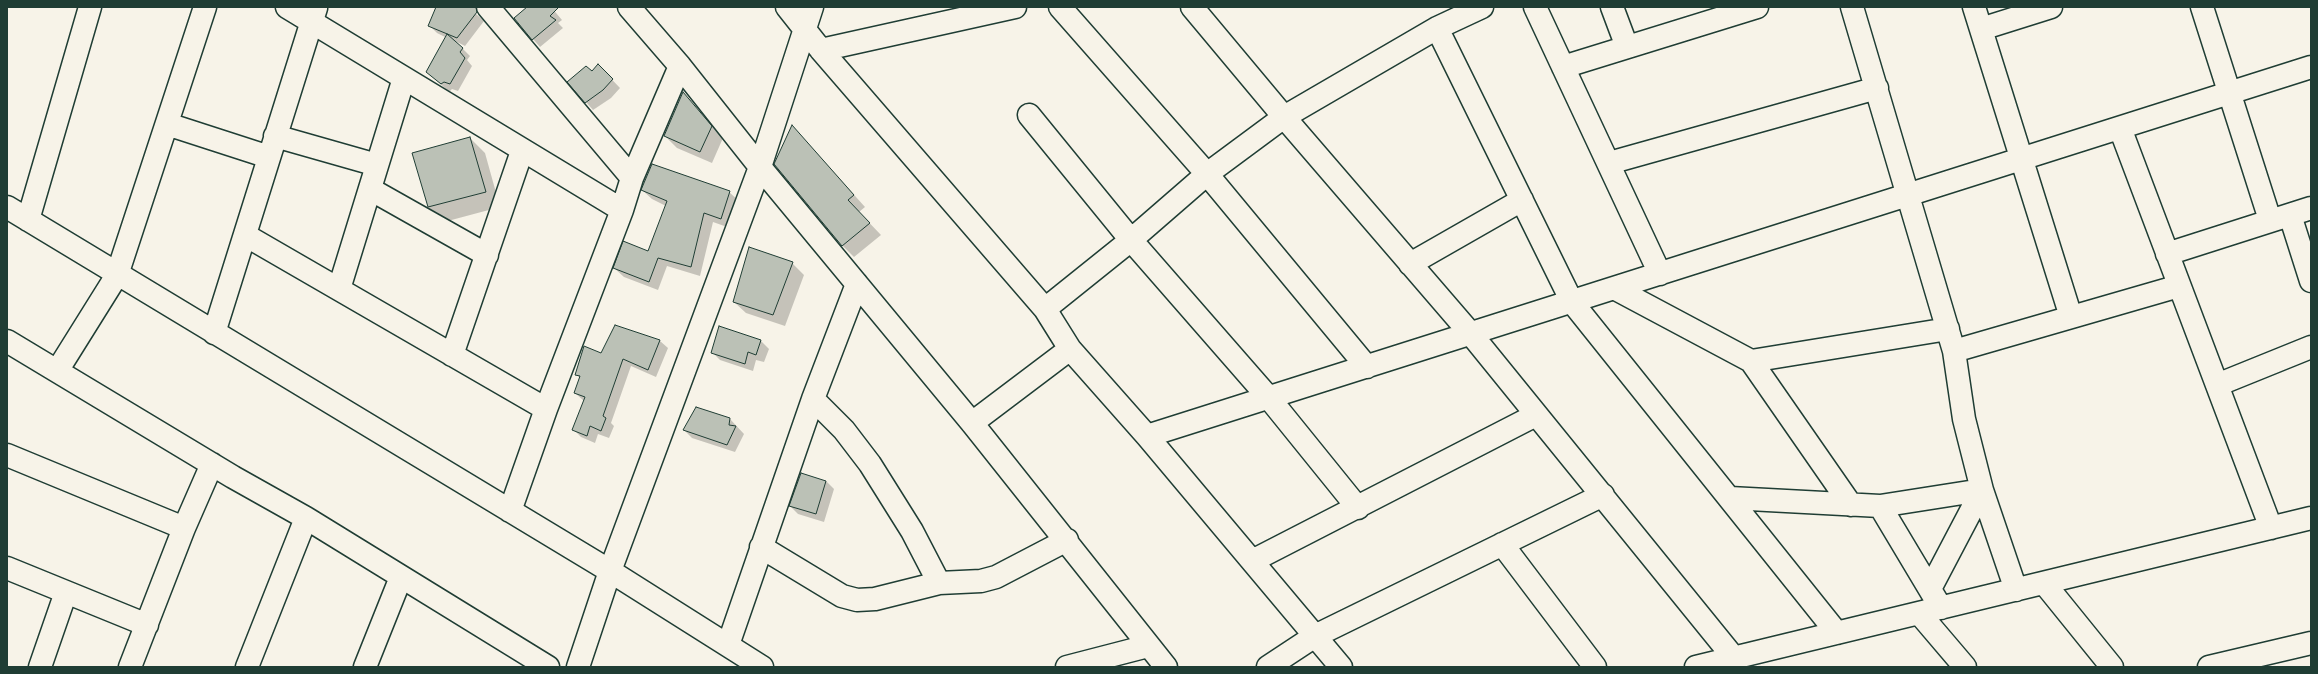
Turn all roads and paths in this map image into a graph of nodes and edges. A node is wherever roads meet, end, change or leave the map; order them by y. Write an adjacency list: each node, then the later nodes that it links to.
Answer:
1 (90, 7): 52 (street)
2 (205, 7): 34 (street)
3 (288, 7): 20 (street)
4 (488, 7): 44 (street)
5 (629, 7): 26 (street)
6 (787, 7): 22 (street)
7 (812, 7): 22 (street)
8 (1015, 7): 25 (street)
9 (1060, 7): 43 (street)
10 (1192, 7): 33 (street)
11 (1482, 7): 21 (street)
12 (1535, 7): 27 (street)
13 (1612, 7): 24 (street)
14 (1756, 7): 19 (street)
15 (1852, 7): 30 (street)
16 (1974, 7): 23 (street)
17 (2050, 7): 23 (street)
18 (2202, 7): 31 (street)
19 (1726, 12): 24 (street)
20 (314, 14): 29 (street); 36 (street)
21 (1437, 28): 33 (street); 47 (street)
22 (805, 29): 25 (street); 42 (street)
23 (1981, 29): 39 (street)
24 (1627, 47): 27 (street)
25 (821, 50): 66 (street)
26 (680, 66): 42 (street); 44 (street)
27 (1564, 67): 40 (street)
28 (2311, 67): 31 (street)
29 (404, 78): 37 (street); 41 (street)
30 (1877, 88): 40 (street); 46 (street)
31 (2230, 93): 35 (street); 51 (street)
32 (1029, 115): 54 (street)
33 (1284, 117): 43 (street); 57 (street)
34 (167, 124): 38 (street); 59 (street)
35 (2120, 128): 39 (street); 55 (street)
36 (275, 136): 38 (street); 41 (street)
37 (522, 151): 50 (street); 56 (street)
38 (269, 157): 53 (street)
39 (2022, 159): 46 (street); 67 (street)
40 (1609, 163): 58 (street)
41 (377, 165): 45 (street)
42 (760, 167): 61 (street); 104 (street)
43 (1207, 174): 54 (street); 77 (street)
44 (632, 178): 50 (street)
45 (370, 189): 56 (street); 64 (street)
46 (1909, 195): 58 (street); 68 (street)
47 (1522, 200): 57 (street); 65 (street)
48 (7, 207): 52 (street)
49 (2311, 208): 51 (street)
50 (622, 210): 82 (street)
51 (2280, 217): 55 (street); 60 (street)
52 (28, 220): 59 (street)
53 (244, 235): 64 (street); 69 (street)
54 (1130, 240): 66 (street); 80 (street)
55 (2167, 254): 62 (street)
56 (487, 255): 75 (street)
57 (1410, 264): 70 (street)
58 (1660, 274): 63 (street)
59 (117, 275): 69 (street); 78 (street)
60 (2311, 281)
61 (857, 284): 81 (street); 84 (street)
62 (2180, 286): 67 (street); 79 (street)
63 (1614, 288): 65 (street); 76 (street)
64 (339, 289): 75 (street)
65 (1572, 302): 70 (street); 90 (street)
66 (1045, 309): 73 (street)
67 (2071, 317): 74 (street)
68 (1948, 329): 74 (street); 76 (street)
69 (214, 333): 94 (street)
70 (1471, 334): 77 (street); 83 (street)
71 (8, 345): 78 (street)
72 (2311, 347): 79 (street)
73 (1070, 349): 84 (street); 85 (street)
74 (1954, 351): 88 (street)
75 (452, 355): 82 (street)
76 (1751, 361): 91 (street)
77 (1368, 367): 80 (street)
78 (57, 371): 87 (street)
79 (2217, 385): 98 (street)
80 (1269, 398): 85 (street); 93 (street)
81 (813, 399): 101 (street); 106 (street)
82 (546, 409): 94 (street)
83 (1536, 415): 89 (street); 93 (street)
84 (972, 423): 99 (street)
85 (1147, 436): 102 (street)
86 (7, 455): 97 (street)
87 (212, 464): 95 (street); 97 (street)
88 (1982, 490): 92 (street); 108 (street); 109 (street)
89 (1602, 495): 100 (street); 119 (street)
90 (1730, 498): 91 (street); 114 (street)
91 (1851, 505): 92 (street)
92 (1880, 506): 108 (street)
93 (1358, 508): 102 (street)
94 (510, 511): 104 (street)
95 (306, 518): 105 (street); 122 (street)
96 (2311, 518): 98 (street)
97 (184, 528): 113 (street)
98 (2270, 528): 107 (street)
99 (1067, 540): 106 (street); 118 (street)
100 (1502, 544): 115 (street); 131 (street)
101 (761, 547): 106 (street); 117 (street)
102 (1252, 561): 115 (street)
103 (7, 568): 110 (street)
104 (610, 571): 117 (street); 125 (street)
105 (401, 577): 123 (street); 124 (street)
106 (939, 583)
107 (2044, 583): 109 (street); 134 (street)
108 (1930, 589): 111 (street)
109 (2016, 590): 111 (street)
110 (66, 592): 113 (street); 120 (street)
111 (1941, 608): 112 (street)
112 (1919, 613): 114 (street); 133 (street)
113 (147, 625): 121 (street)
114 (1837, 633): 119 (street)
115 (1315, 636): 129 (street); 130 (street)
116 (2311, 643): 135 (street)
117 (728, 645): 126 (street)
118 (1148, 646): 127 (street); 128 (street)
119 (1734, 658): 132 (street)
120 (40, 667)
121 (130, 667)
122 (247, 667)
123 (366, 667)
124 (548, 667)
125 (578, 667)
126 (762, 667)
127 (1067, 667)
128 (1166, 667)
129 (1268, 667)
130 (1341, 667)
131 (1595, 667)
132 (1696, 667)
133 (1965, 667)
134 (2112, 667)
135 (2209, 667)

